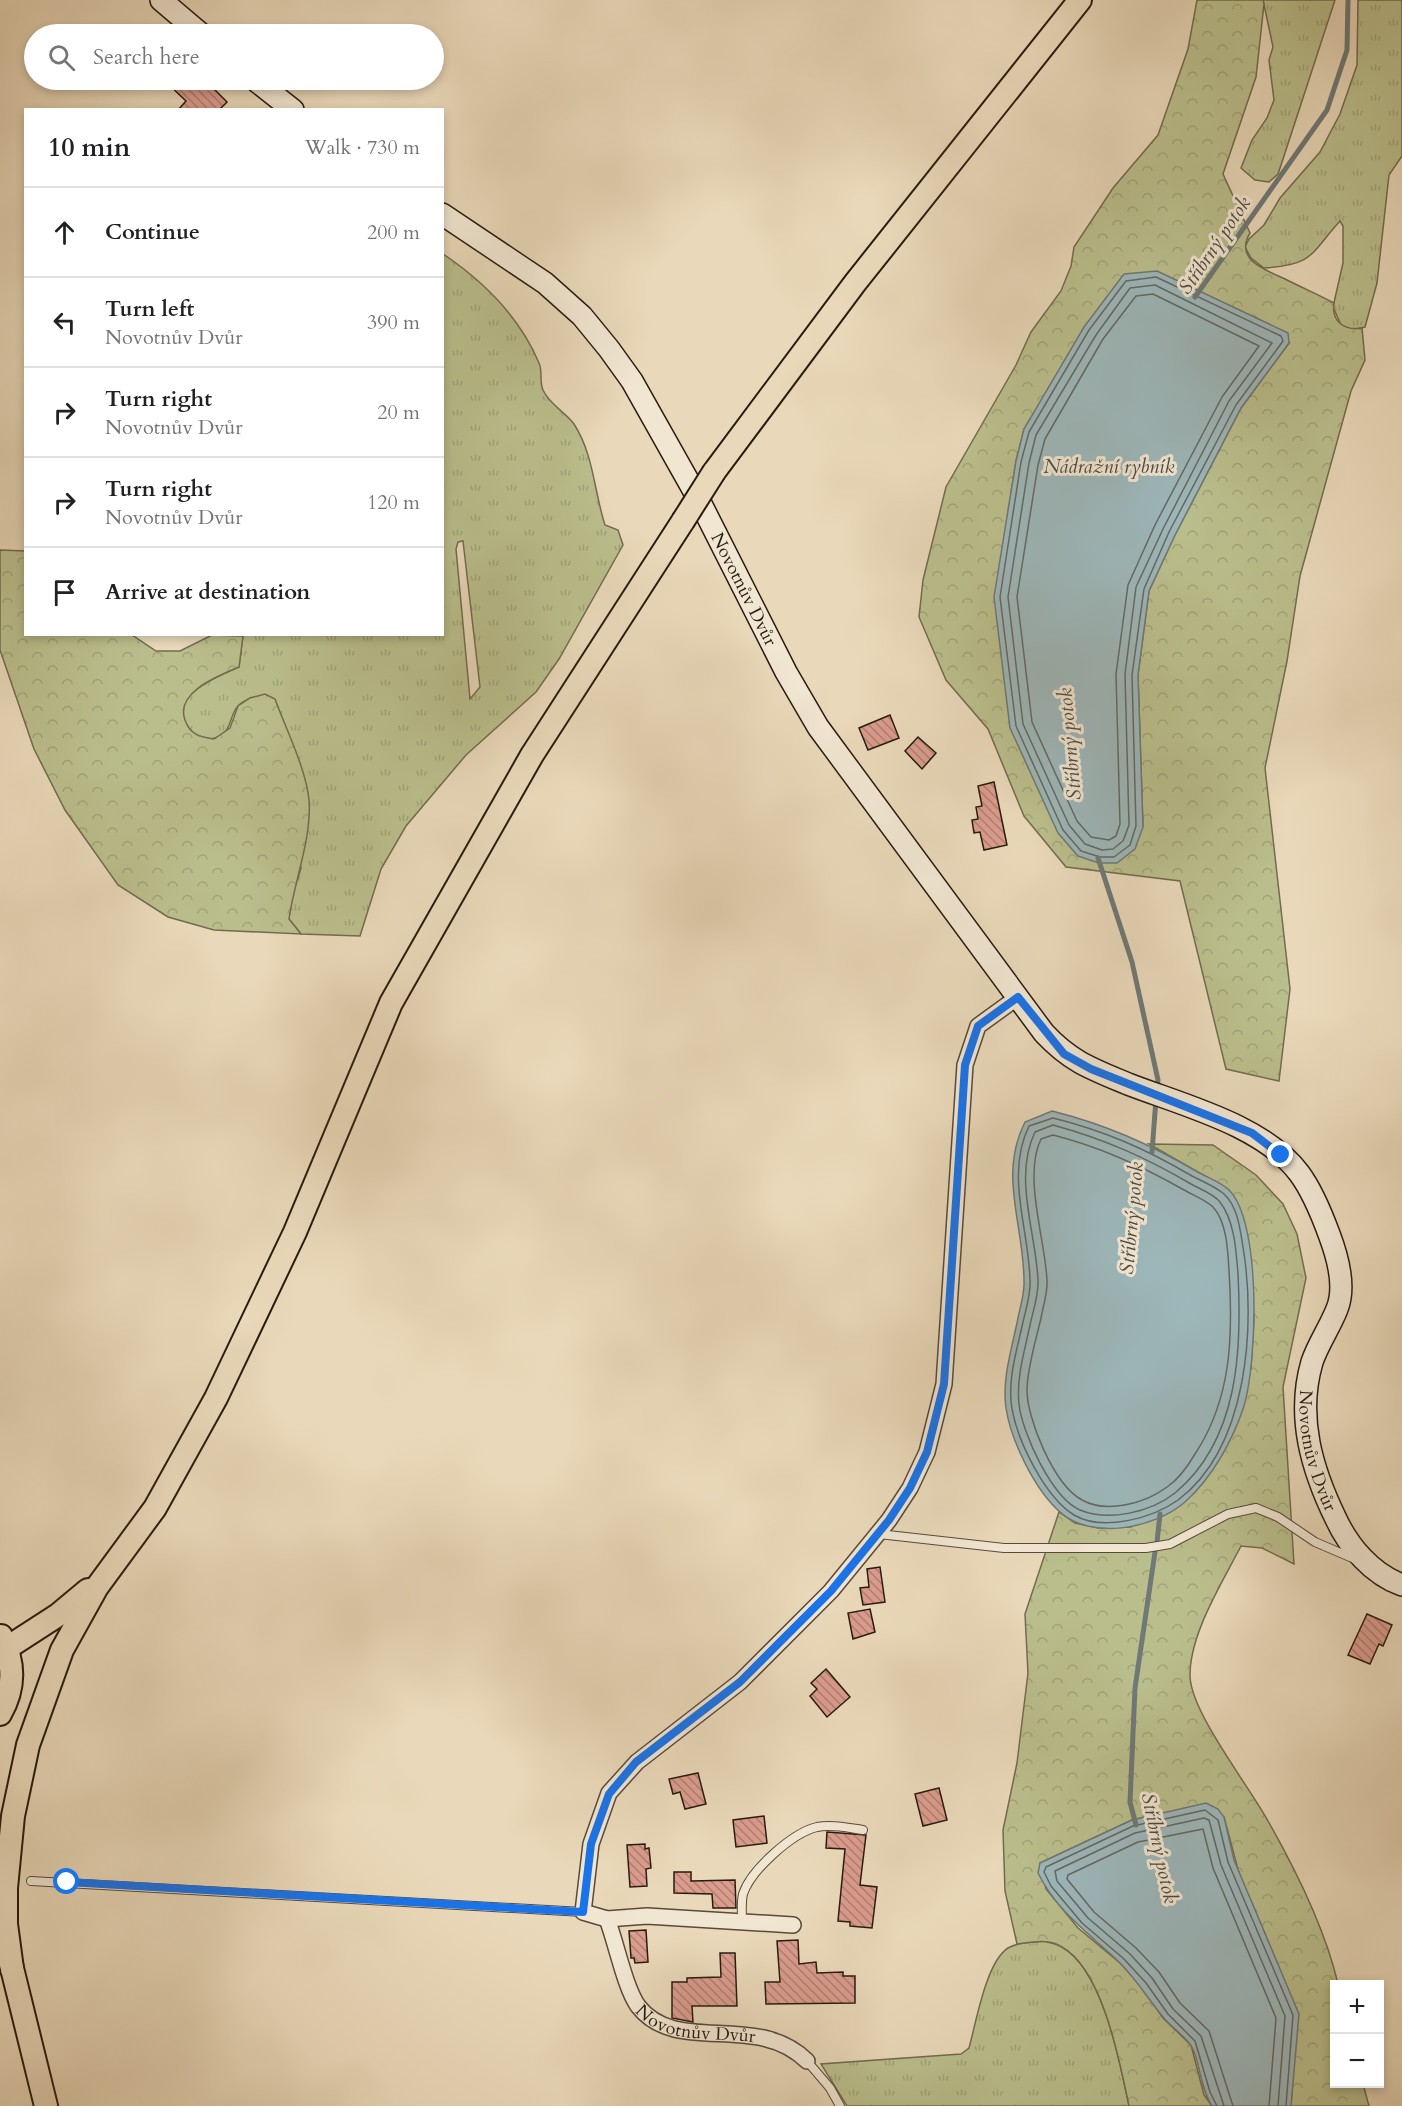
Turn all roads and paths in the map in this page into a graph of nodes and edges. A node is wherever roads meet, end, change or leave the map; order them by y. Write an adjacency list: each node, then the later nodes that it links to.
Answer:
1 (161, 0): 3 (street)
2 (1080, 0): 10 (main road, bridge)
3 (189, 24)
4 (268, 90): 5 (street)
5 (290, 108)
6 (444, 215): 7 (street, Novotnův Dvůr)
7 (1018, 997): 8 (street); 9 (street, Novotnův Dvůr)
8 (878, 1533): 9 (lane); 16 (street)
9 (1368, 1563): 11 (street, Novotnův Dvůr)
10 (112, 1566): 12 (main road); 21 (main road)
11 (1402, 1585)
12 (3, 1642): 13 (main road)
13 (0, 1714)
14 (863, 1830): 19 (lane)
15 (31, 1881): 16 (lane)
16 (583, 1912): 17 (street)
17 (607, 1919): 19 (street); 22 (street, Novotnův Dvůr)
18 (0, 1922): 21 (main road)
19 (742, 1922): 20 (street)
20 (793, 1925)
21 (12, 1969): 23 (main road)
22 (807, 2061): 24 (lane)
23 (46, 2106)
24 (840, 2106)

